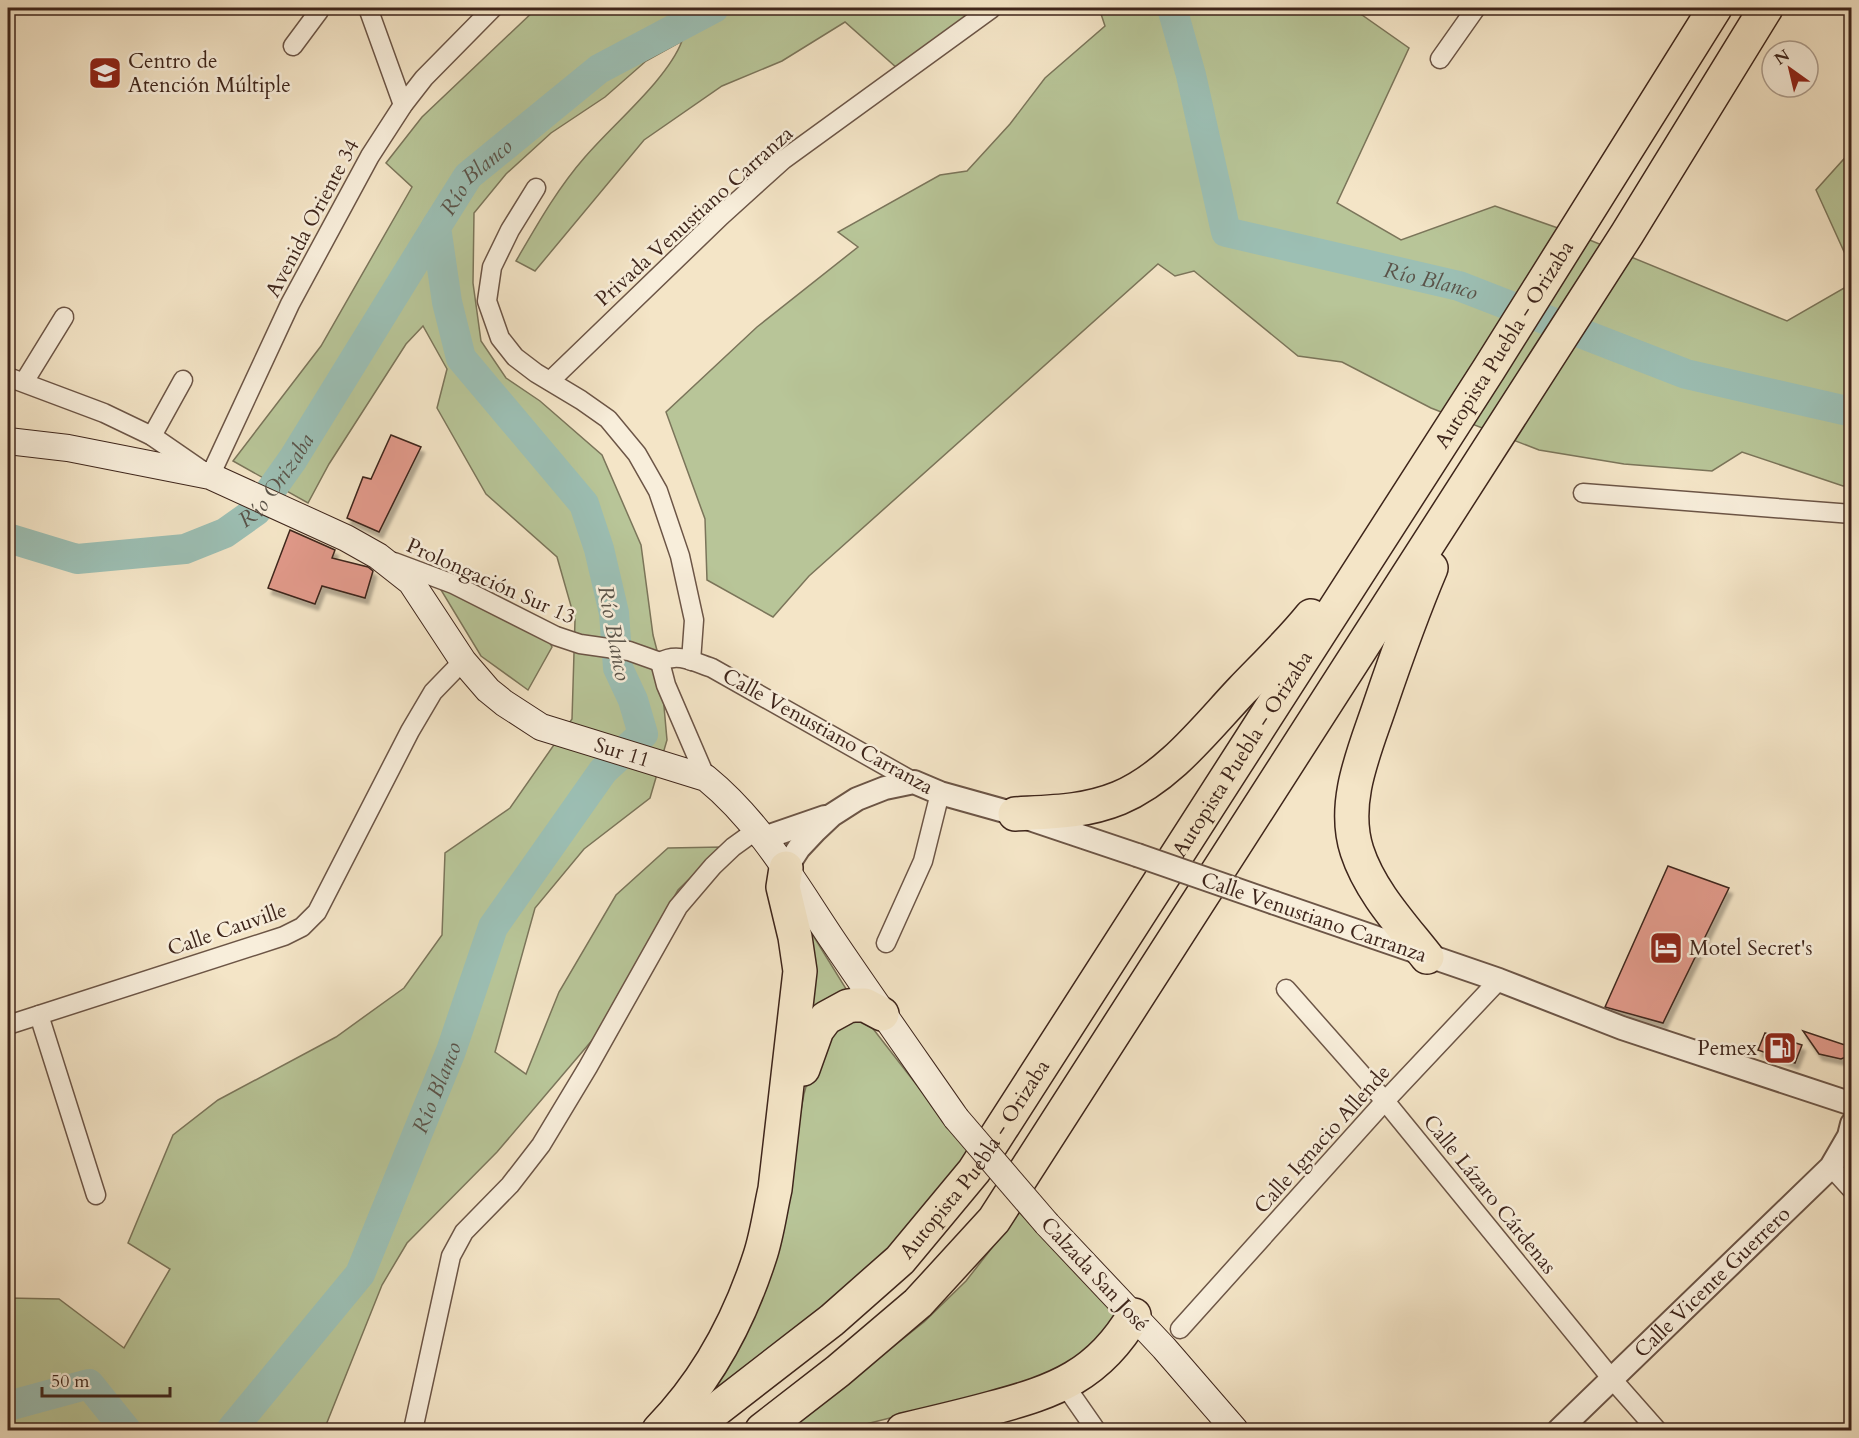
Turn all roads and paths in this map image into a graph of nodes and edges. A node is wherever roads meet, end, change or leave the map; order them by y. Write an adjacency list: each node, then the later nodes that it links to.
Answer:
1 (318, 8): 8 (street)
2 (368, 8): 10 (street)
3 (493, 8): 10 (street, Avenida Oriente 34)
4 (1476, 8): 9 (street)
5 (1715, 8): 20 (highway, Autopista Puebla - Orizaba)
6 (1766, 8): 19 (highway, Autopista Puebla - Orizaba)
7 (991, 9): 15 (street, Privada Venustiano Carranza)
8 (293, 46)
9 (1440, 59)
10 (403, 105): 18 (street, Avenida Oriente 34)
11 (537, 188): 15 (street)
12 (64, 317): 13 (street)
13 (16, 380): 16 (street)
14 (183, 380): 16 (street)
15 (550, 381): 26 (street)
16 (152, 436): 18 (street)
17 (8, 441): 18 (main road, Sur 11)
18 (212, 476): 23 (main road, Sur 11)
19 (1468, 482): 35 (highway); 56 (highway, Autopista Puebla - Orizaba)
20 (1412, 487): 30 (highway); 55 (highway, Autopista Puebla - Orizaba)
21 (1583, 493): 22 (street)
22 (1851, 514)
23 (378, 556): 24 (main road, Sur 11); 25 (street, Prolongación Sur 13)
24 (462, 661): 27 (main road, Sur 11); 39 (street, Calle Cauville)
25 (658, 661): 26 (street, Calle Venustiano Carranza); 27 (street)
26 (691, 661): 28 (street, Calle Venustiano Carranza)
27 (706, 778): 32 (main road, Sur 11)
28 (914, 782): 29 (street, Calle Venustiano Carranza); 31 (street)
29 (940, 793): 30 (street, Calle Venustiano Carranza); 34 (street)
30 (1015, 814): 35 (street, Calle Venustiano Carranza, bridge)
31 (832, 815): 32 (street); 33 (street)
32 (761, 833): 33 (main road, Sur 11); 53 (street)
33 (786, 868): 38 (main road, Sur 11); 46 (highway)
34 (886, 943)
35 (1427, 957): 36 (street, Calle Venustiano Carranza)
36 (1498, 980): 41 (street, Calle Ignacio Allende); 42 (street, Calle Venustiano Carranza)
37 (1286, 989): 41 (street, Calle Lázaro Cárdenas)
38 (882, 1014): 43 (main road, Sur 11); 46 (highway)
39 (39, 1015): 40 (street, Calle Cauville); 48 (street)
40 (8, 1024)
41 (1385, 1101): 50 (street, Calle Ignacio Allende); 51 (street, Calle Lázaro Cárdenas)
42 (1851, 1104)
43 (956, 1118): 49 (main road, Calzada San José, bridge)
44 (1851, 1124): 45 (street, Calle Vicente Guerrero)
45 (1831, 1167): 47 (street); 51 (street, Calle Vicente Guerrero)
46 (775, 1189): 54 (highway)
47 (1851, 1191)
48 (96, 1195)
49 (1134, 1315): 52 (highway); 59 (main road, Calzada San José)
50 (1180, 1329)
51 (1612, 1379): 60 (street, Calle Vicente Guerrero); 61 (street, Calle Lázaro Cárdenas)
52 (1064, 1384): 57 (highway); 58 (street)
53 (413, 1431)
54 (658, 1431)
55 (690, 1431)
56 (762, 1431)
57 (903, 1431)
58 (1096, 1431)
59 (1235, 1431)
60 (1559, 1431)
61 (1657, 1431)

